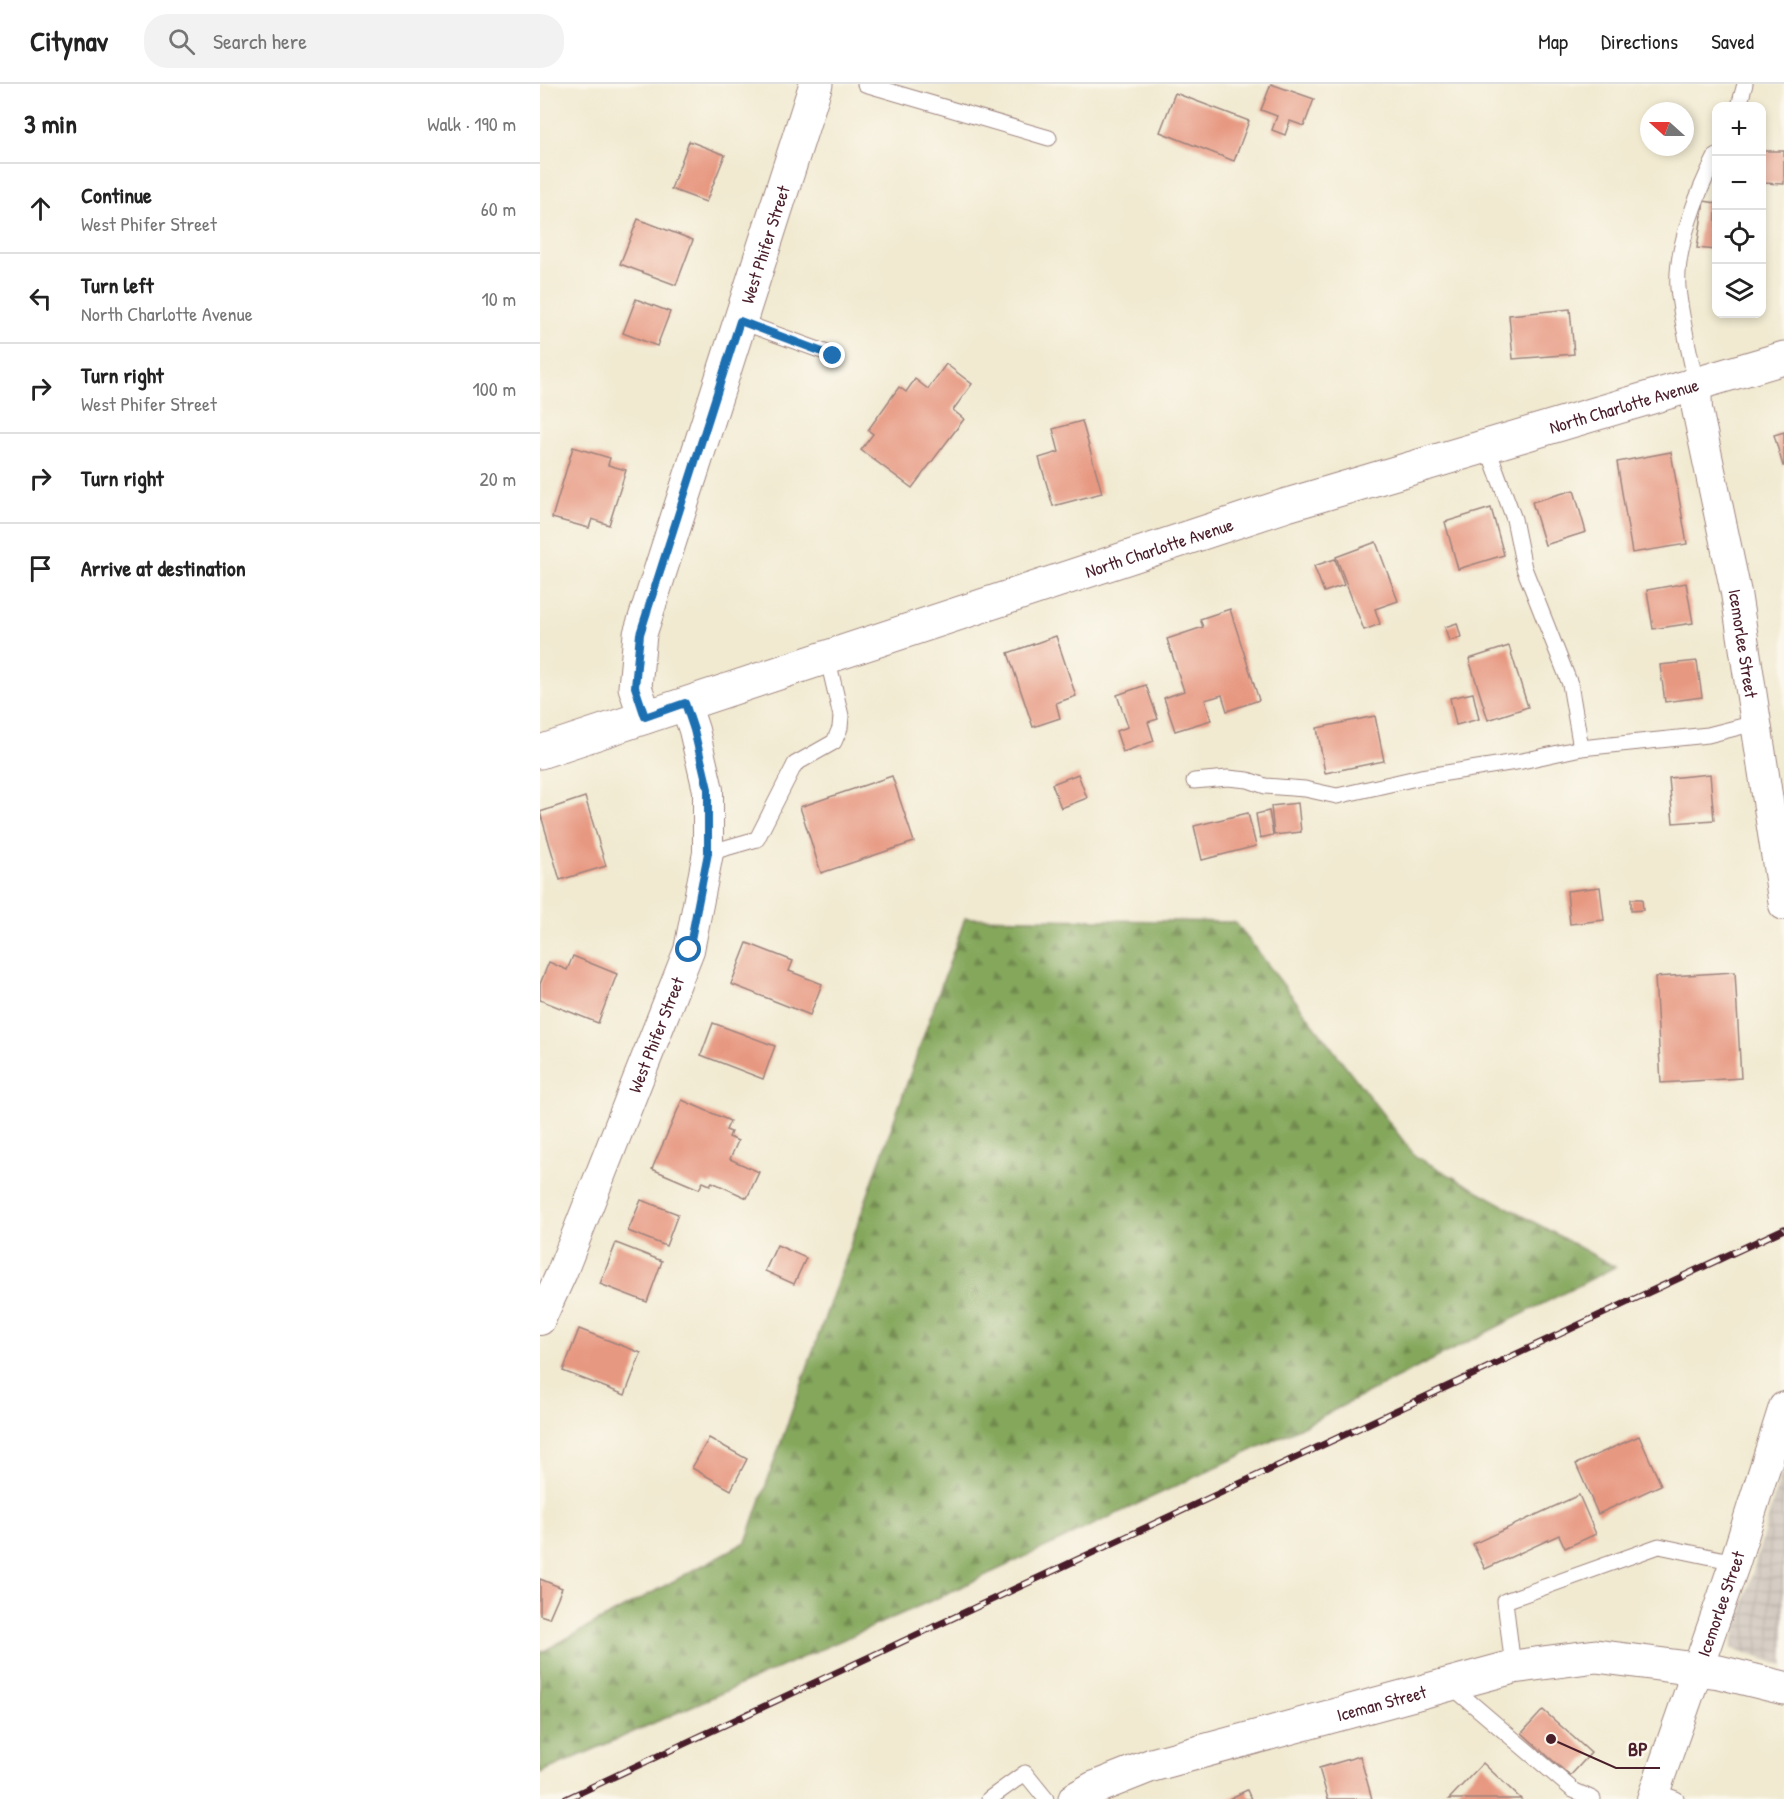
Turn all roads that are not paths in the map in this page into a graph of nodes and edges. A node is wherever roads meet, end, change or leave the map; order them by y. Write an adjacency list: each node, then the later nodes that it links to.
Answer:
1 (816, 84): 7 (main road, West Phifer Street)
2 (865, 84): 5 (lane)
3 (1745, 84): 4 (lane)
4 (1740, 102)
5 (1049, 138)
6 (1712, 164): 10 (lane)
7 (740, 321): 8 (lane); 14 (main road, West Phifer Street)
8 (833, 356)
9 (1784, 358): 10 (main road, North Charlotte Avenue)
10 (1696, 384): 11 (main road, North Charlotte Avenue); 15 (street, Icemorlee Street)
11 (1487, 446): 12 (main road, North Charlotte Avenue); 16 (lane)
12 (827, 656): 13 (main road, North Charlotte Avenue); 19 (lane)
13 (685, 703): 14 (main road, North Charlotte Avenue); 19 (street, West Phifer Street)
14 (645, 717): 17 (main road, North Charlotte Avenue)
15 (1755, 723): 16 (lane); 20 (street, Icemorlee Street)
16 (1581, 748): 18 (lane)
17 (540, 752)
18 (1194, 781)
19 (708, 853): 21 (street, West Phifer Street)
20 (1784, 905)
21 (540, 1320)
22 (1784, 1407): 23 (street, Icemorlee Street)
23 (1735, 1562): 24 (lane); 25 (street, Icemorlee Street)
24 (1513, 1667): 25 (main road, Iceman Street); 26 (main road, Iceman Street)
25 (1698, 1669): 27 (main road, Iceman Street); 28 (street, Icemorlee Street)
26 (1449, 1684): 31 (main road, Iceman Street); 32 (lane)
27 (1784, 1688)
28 (1661, 1796)
29 (989, 1799): 30 (lane)
30 (1046, 1799)
31 (1075, 1799)
32 (1593, 1799)

